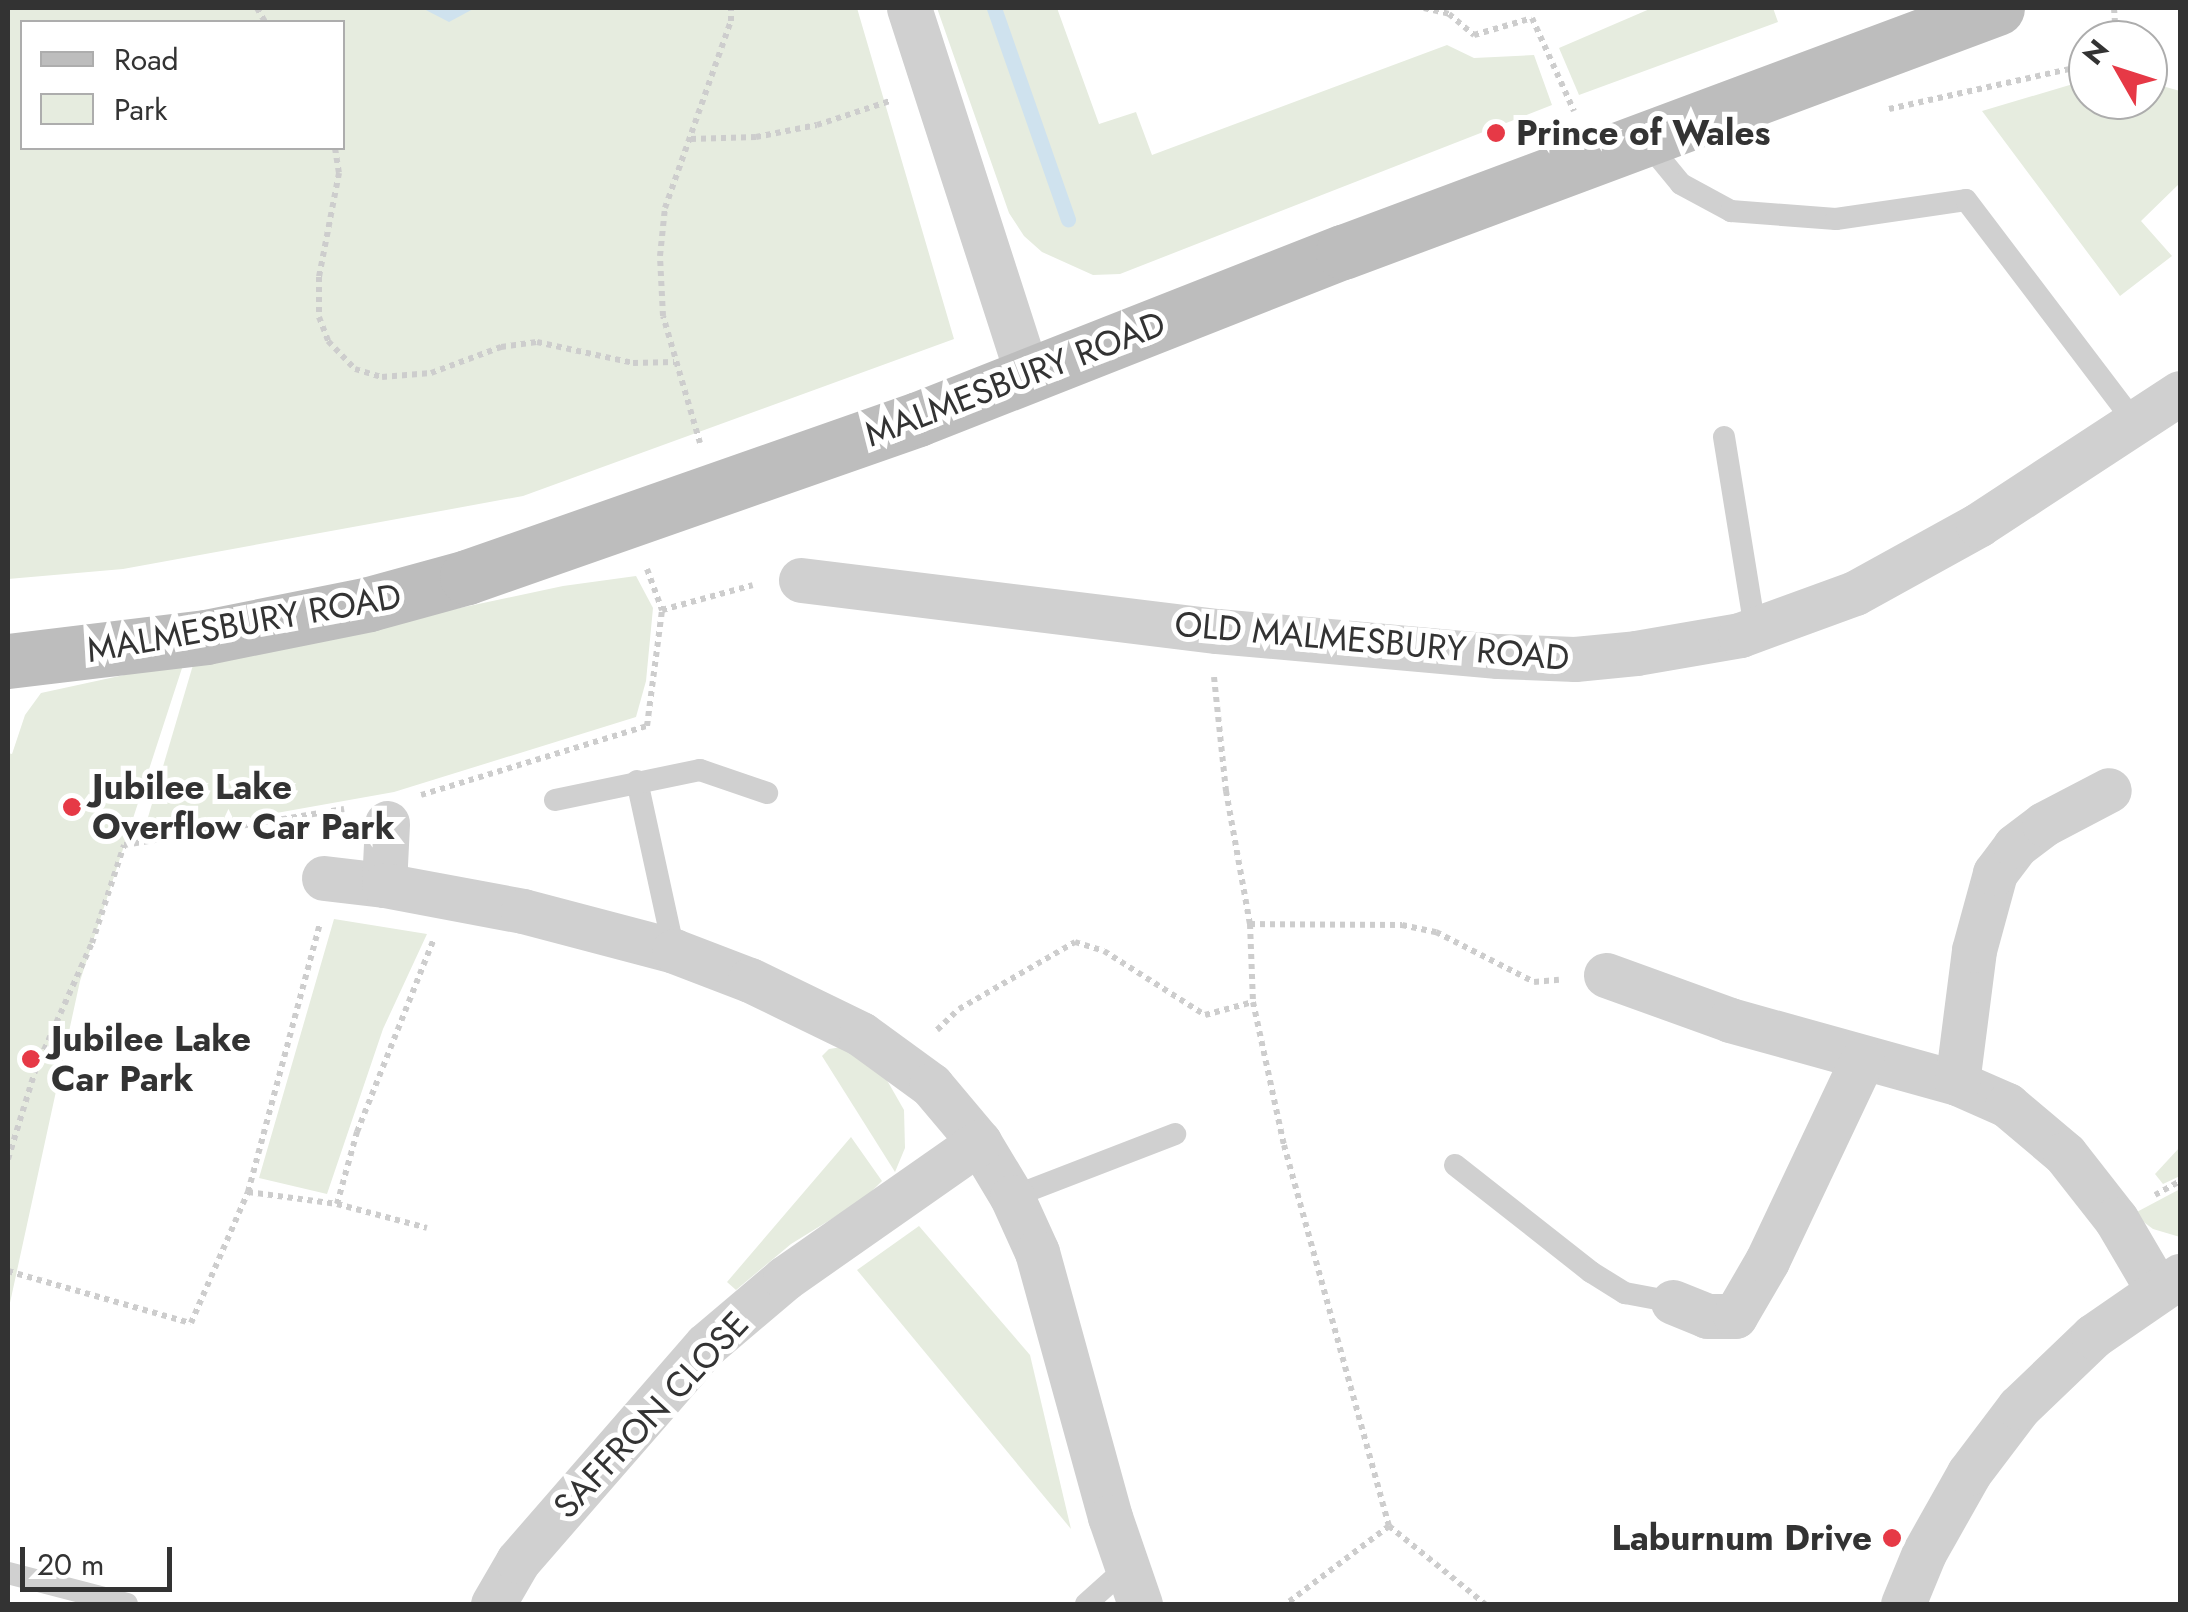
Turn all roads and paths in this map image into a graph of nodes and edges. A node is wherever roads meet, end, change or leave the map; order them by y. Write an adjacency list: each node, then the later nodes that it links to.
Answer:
1 (731, 8): 8 (path)
2 (909, 8): 6 (street)
3 (1424, 8): 5 (path)
4 (1997, 8): 9 (main road, MALMESBURY ROAD)
5 (1451, 10): 7 (path)
6 (934, 85): 8 (path); 12 (street)
7 (1589, 109)
8 (690, 139): 11 (path)
9 (1644, 139): 12 (main road, MALMESBURY ROAD); 14 (lane)
10 (335, 150): 11 (path)
11 (674, 362): 16 (path)
12 (1027, 374): 20 (main road, MALMESBURY ROAD)
13 (2180, 393): 14 (street, OLD MALMESBURY ROAD)
14 (2135, 423): 18 (street, OLD MALMESBURY ROAD)
15 (1724, 437): 18 (lane)
16 (706, 458)
17 (801, 580): 19 (street, OLD MALMESBURY ROAD); 25 (path)
18 (1755, 629): 19 (street, OLD MALMESBURY ROAD)
19 (1217, 631): 29 (path)
20 (8, 661)
21 (637, 781): 23 (lane); 24 (lane); 30 (lane)
22 (2110, 790): 35 (street)
23 (767, 793)
24 (555, 800)
25 (368, 816): 27 (street); 38 (path)
26 (324, 878): 27 (street); 40 (path)
27 (384, 885): 28 (street)
28 (444, 896): 30 (street); 42 (path)
29 (1250, 924): 31 (path); 32 (path)
30 (674, 951): 34 (street)
31 (1606, 975): 33 (street)
32 (1253, 1002): 34 (path); 47 (path)
33 (1862, 1060): 35 (street); 46 (street)
34 (904, 1064): 37 (street)
35 (1956, 1083): 45 (street)
36 (1175, 1134): 41 (lane)
37 (979, 1142): 41 (street); 51 (street, SAFFRON CLOSE)
38 (8, 1159)
39 (1455, 1164): 46 (lane)
40 (248, 1192): 42 (path); 44 (path)
41 (1012, 1198): 49 (street)
42 (336, 1204): 43 (path)
43 (427, 1228)
44 (8, 1271)
45 (2169, 1282): 55 (street)
46 (1673, 1302)
47 (1389, 1526): 53 (path); 54 (path)
48 (8, 1573): 50 (lane)
49 (1132, 1586): 52 (lane)
50 (127, 1604)
51 (493, 1604)
52 (1086, 1604)
53 (1286, 1604)
54 (1486, 1604)
55 (1903, 1604)

